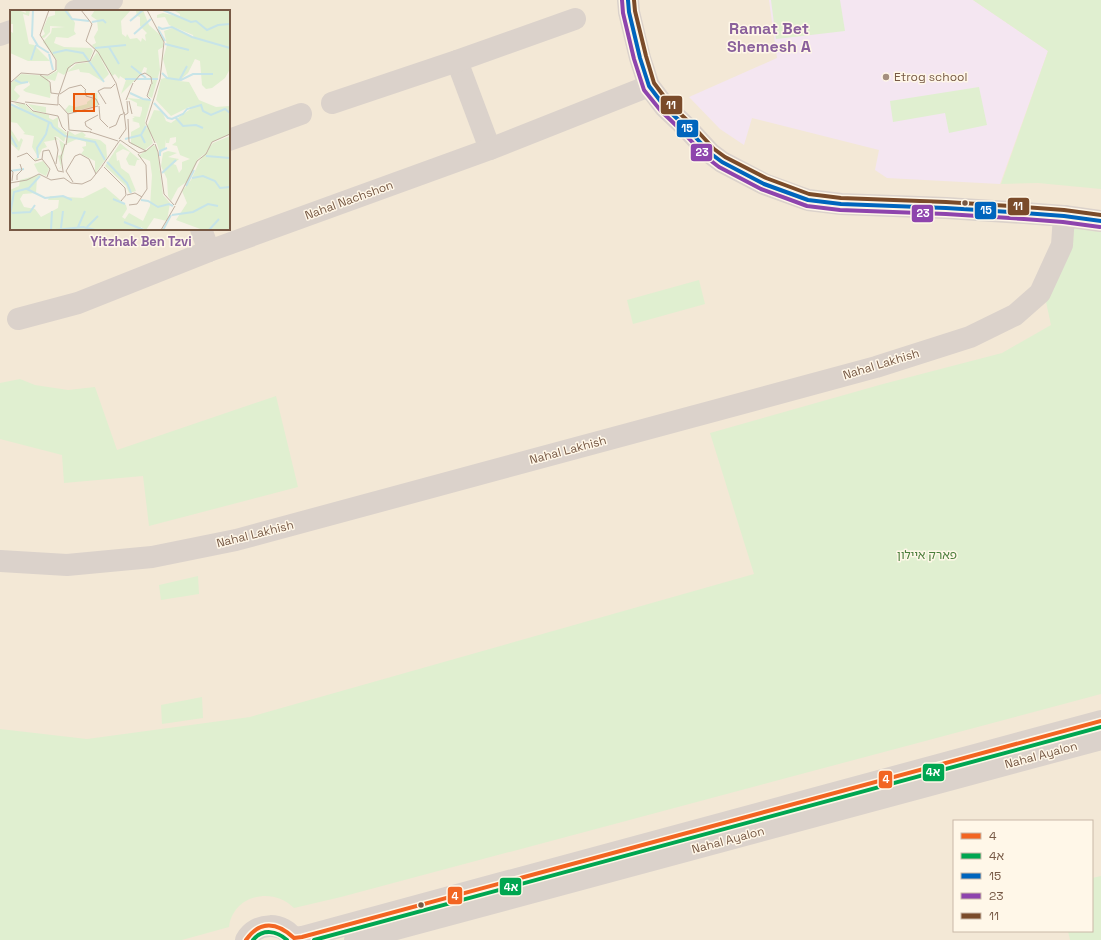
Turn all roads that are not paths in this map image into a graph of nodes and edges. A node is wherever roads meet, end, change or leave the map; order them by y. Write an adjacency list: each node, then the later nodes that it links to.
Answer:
1 (112, 0): 3 (street)
2 (628, 0): 8 (street)
3 (78, 10)
4 (575, 19): 7 (street)
5 (10, 31): 6 (street)
6 (0, 35)
7 (457, 61): 9 (street); 12 (street)
8 (648, 86): 12 (street, Nahal Nachshon); 13 (street)
9 (332, 103)
10 (301, 114): 11 (street)
11 (230, 140)
12 (490, 149): 16 (street, Nahal Nachshon)
13 (1064, 216): 14 (street); 18 (street, Nahal Lakhish)
14 (1101, 221)
15 (201, 230): 16 (street)
16 (209, 251): 17 (street, Nahal Nachshon)
17 (18, 320)
18 (0, 561)
19 (1101, 721): 21 (street, Nahal Ayalon)
20 (1101, 739): 23 (street, Nahal Ayalon)
21 (294, 939): 22 (street)
22 (246, 940)
23 (355, 940)

